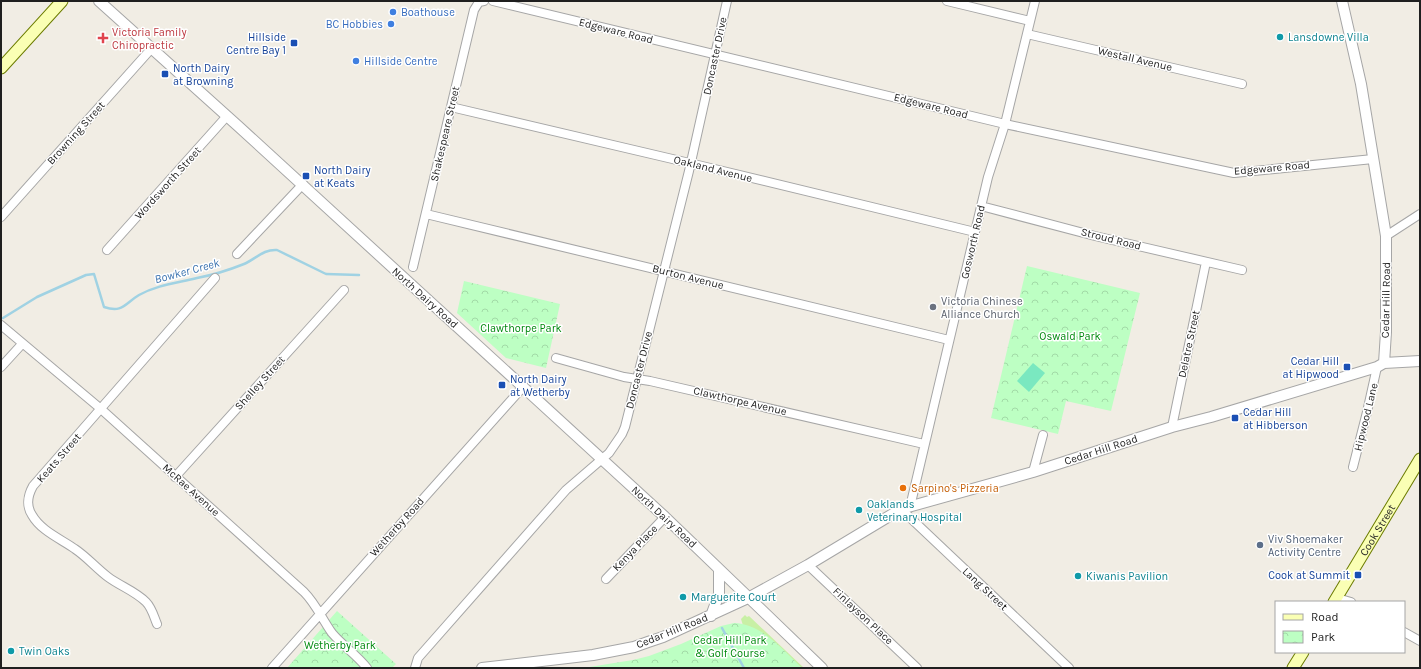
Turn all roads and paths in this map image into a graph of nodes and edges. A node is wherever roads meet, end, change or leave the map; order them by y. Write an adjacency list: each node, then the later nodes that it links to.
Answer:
1 (62, 1): 15 (main road)
2 (99, 1): 10 (street, North Dairy Road)
3 (106, 1): 10 (street)
4 (493, 1): 14 (street, Edgeware Road)
5 (727, 1): 14 (street, Doncaster Drive)
6 (947, 1): 11 (street)
7 (1035, 1): 11 (street, Gosworth Road)
8 (1342, 1): 20 (street, Cedar Hill Road)
9 (481, 2): 17 (street, Shakespeare Street)
10 (110, 11): 13 (street, North Dairy Road)
11 (1030, 21): 12 (street, Gosworth Road)
12 (1028, 34): 16 (street, Westall Avenue); 19 (street, Gosworth Road)
13 (151, 49): 18 (street, North Dairy Road); 26 (street, Browning Street)
14 (715, 54): 19 (street, Edgeware Road); 21 (street, Doncaster Drive)
15 (1, 68)
16 (1242, 84)
17 (451, 107): 21 (street, Oakland Avenue); 24 (street, Shakespeare Street)
18 (227, 116): 22 (street, North Dairy Road); 29 (street, Wordsworth Street)
19 (1006, 124): 20 (street, Edgeware Road); 23 (street, Gosworth Road)
20 (1373, 158): 28 (street, Cedar Hill Road)
21 (691, 163): 27 (street, Oakland Avenue); 34 (street, Doncaster Drive)
22 (302, 184): 30 (street); 45 (street, North Dairy Road)
23 (981, 206): 27 (street, Gosworth Road); 31 (street, Stroud Road)
24 (426, 214): 32 (street, Shakespeare Street); 34 (street, Burton Avenue)
25 (1420, 214): 28 (street)
26 (1, 217)
27 (975, 232): 38 (street, Gosworth Road)
28 (1386, 236): 42 (street, Cedar Hill Road)
29 (107, 250)
30 (237, 254)
31 (1206, 262): 33 (street, Stroud Road); 47 (street, Delatre Street)
32 (413, 267)
33 (1242, 270)
34 (664, 271): 38 (street, Burton Avenue); 44 (street, Doncaster Drive)
35 (215, 278): 46 (street, Keats Street)
36 (344, 290): 54 (street, Shelley Street)
37 (1, 325): 39 (street, McRae Avenue)
38 (949, 340): 49 (street, Gosworth Road)
39 (22, 344): 43 (street); 46 (street, McRae Avenue)
40 (556, 358): 44 (street, Clawthorpe Avenue)
41 (1420, 362): 42 (street)
42 (1380, 365): 47 (street, Cedar Hill Road); 52 (street, Hipwood Lane)
43 (1, 367)
44 (637, 379): 49 (street, Clawthorpe Avenue); 51 (street, Doncaster Drive)
45 (523, 387): 51 (street, North Dairy Road); 62 (street, Wetherby Road)
46 (101, 409): 54 (street, McRae Avenue); 64 (street, Keats Street)
47 (1172, 427): 53 (street, Cedar Hill Road)
48 (1043, 435): 53 (street)
49 (924, 444): 55 (street, Gosworth Road)
50 (1420, 459): 61 (main road, Cook Street)
51 (603, 460): 56 (street, North Dairy Road); 70 (street, Doncaster Drive)
52 (1352, 467)
53 (1033, 472): 55 (street, Cedar Hill Road)
54 (175, 476): 62 (street, McRae Avenue)
55 (906, 508): 57 (street, Cedar Hill Road); 74 (street, Lang Street)
56 (665, 517): 58 (street, North Dairy Road); 59 (street, Kenya Place)
57 (808, 565): 60 (street, Cedar Hill Road); 73 (street, Finlayson Place)
58 (719, 570): 60 (street, North Dairy Road); 63 (street)
59 (606, 579)
60 (748, 598): 63 (street, Cedar Hill Road); 72 (street, North Dairy Road)
61 (1336, 600)
62 (321, 613): 68 (street, Wetherby Road); 69 (street, McRae Avenue)
63 (711, 616): 71 (street, Cedar Hill Road)
64 (157, 624)
65 (1405, 633): 66 (street)
66 (1420, 641)
67 (1302, 653): 75 (main road)
68 (272, 668)
69 (367, 668)
70 (415, 668)
71 (482, 668)
72 (822, 668)
73 (918, 668)
74 (1069, 668)
75 (1293, 668)

